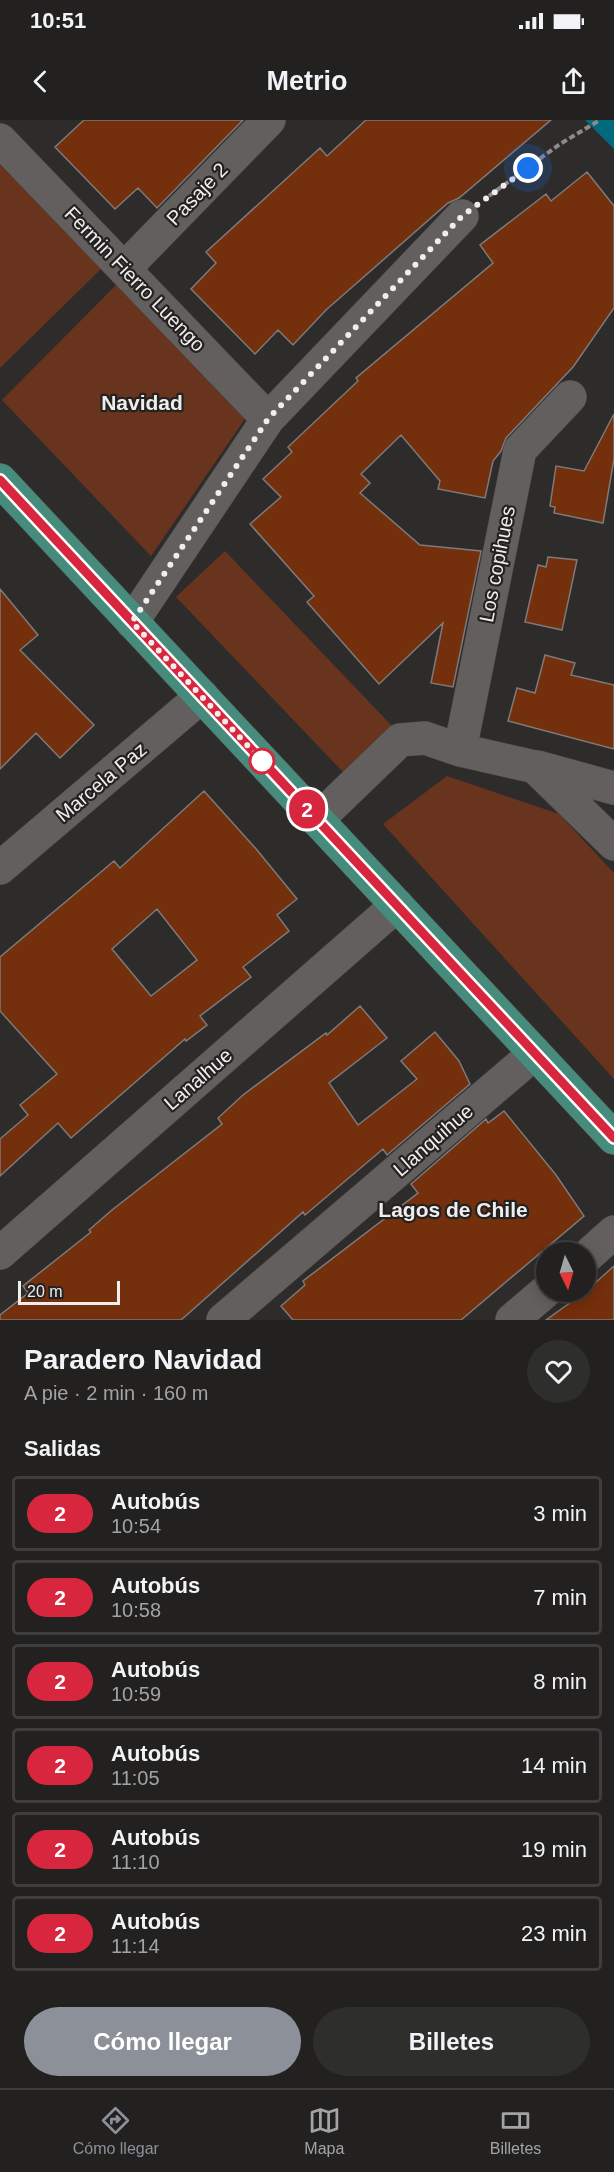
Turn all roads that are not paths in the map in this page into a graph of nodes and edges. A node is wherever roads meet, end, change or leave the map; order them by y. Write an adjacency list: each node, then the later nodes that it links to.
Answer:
1 (18, 120): 3 (street)
2 (269, 120): 5 (street, Pasaje 2)
3 (0, 139): 5 (street, Fermin Fierro Luengo)
4 (462, 216): 7 (street)
5 (125, 268): 7 (street, Fermin Fierro Luengo)
6 (570, 397): 11 (street, Los copihues)
7 (268, 419): 9 (street)
8 (0, 480): 9 (main road)
9 (132, 622): 10 (main road)
10 (202, 696): 14 (main road); 16 (street, Marcela Paz)
11 (460, 750): 12 (street); 14 (street)
12 (535, 767): 13 (street); 15 (street)
13 (614, 788)
14 (317, 820): 17 (main road)
15 (614, 844)
16 (0, 868)
17 (397, 905): 18 (main road); 22 (street, Lanalhue)
18 (535, 1053): 19 (main road); 24 (street, Llanquihue)
19 (614, 1138)
20 (614, 1232): 21 (street)
21 (596, 1248)
22 (0, 1253)
23 (536, 1300): 25 (street)
24 (223, 1320)
25 (512, 1320)

